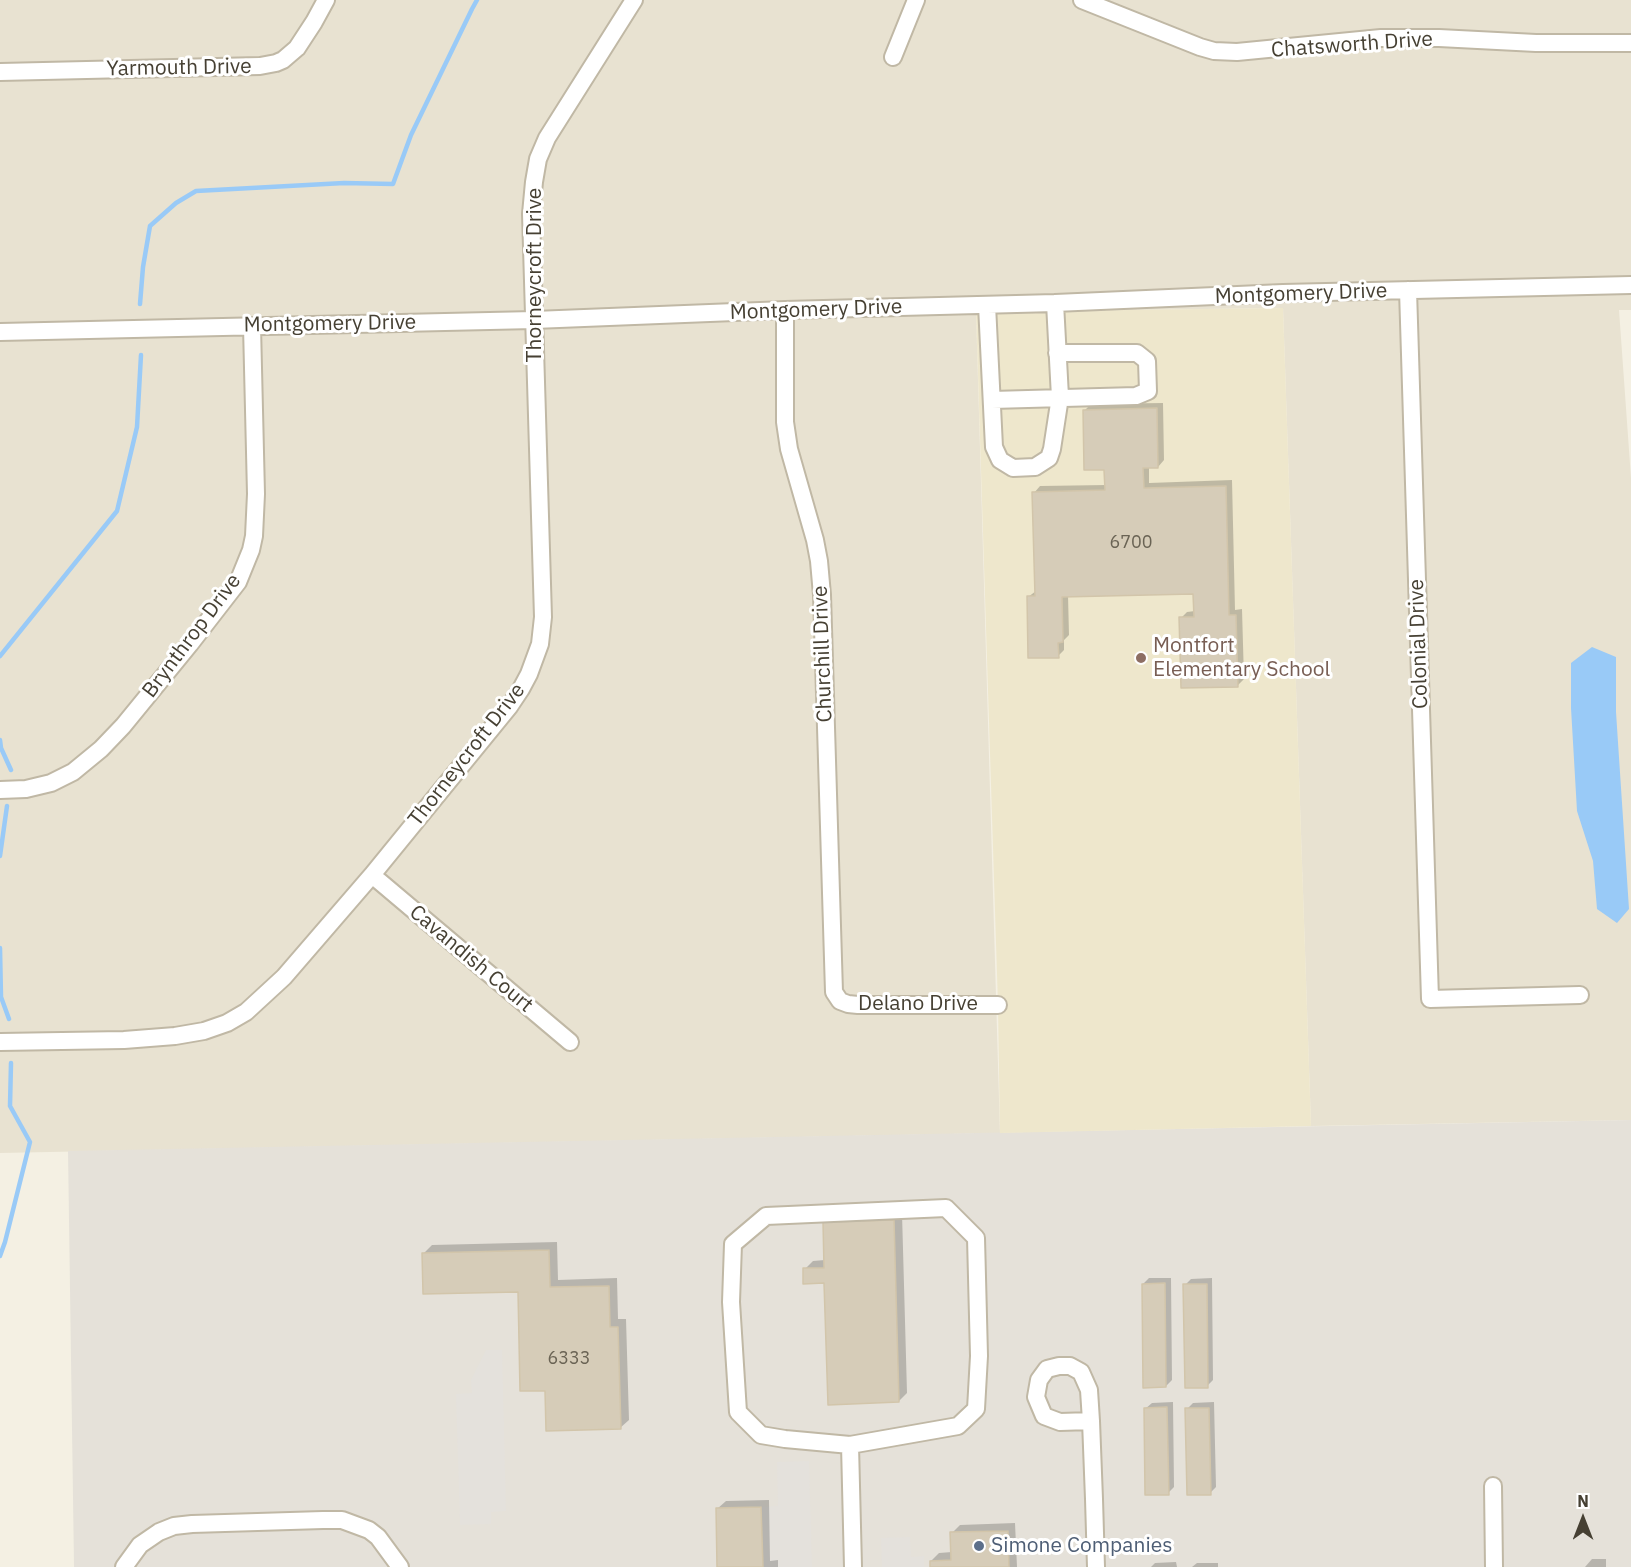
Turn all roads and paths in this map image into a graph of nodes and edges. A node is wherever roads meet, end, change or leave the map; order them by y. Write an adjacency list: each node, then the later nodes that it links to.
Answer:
1 (326, 0): 7 (street, Yarmouth Drive)
2 (634, 0): 13 (street, Thorneycroft Drive)
3 (916, 0): 6 (street)
4 (1082, 0): 5 (street, Chatsworth Drive)
5 (1631, 43)
6 (892, 57)
7 (0, 72)
8 (1631, 285): 9 (street, Montgomery Drive)
9 (1408, 290): 10 (street, Montgomery Drive); 21 (street, Colonial Drive)
10 (1055, 303): 11 (street, Montgomery Drive); 16 (street)
11 (987, 305): 12 (street, Montgomery Drive); 18 (street)
12 (785, 310): 13 (street, Montgomery Drive); 22 (street, Churchill Drive)
13 (534, 320): 14 (street, Montgomery Drive); 20 (street, Thorneycroft Drive)
14 (252, 326): 15 (street, Montgomery Drive); 19 (street, Brynthrop Drive)
15 (0, 332)
16 (1057, 353): 17 (street); 17 (street)
17 (1059, 397): 18 (street); 18 (street)
18 (992, 400)
19 (0, 790)
20 (372, 875): 24 (street, Thorneycroft Drive); 25 (street, Cavandish Court)
21 (1580, 995)
22 (840, 1001): 23 (street, Delano Drive)
23 (998, 1005)
24 (0, 1042)
25 (570, 1042)
26 (1091, 1422): 32 (street)
27 (850, 1445): 27 (street); 31 (street)
28 (1492, 1486): 33 (street)
29 (124, 1567): 30 (street)
30 (400, 1567)
31 (853, 1567)
32 (1096, 1567)
33 (1494, 1567)

